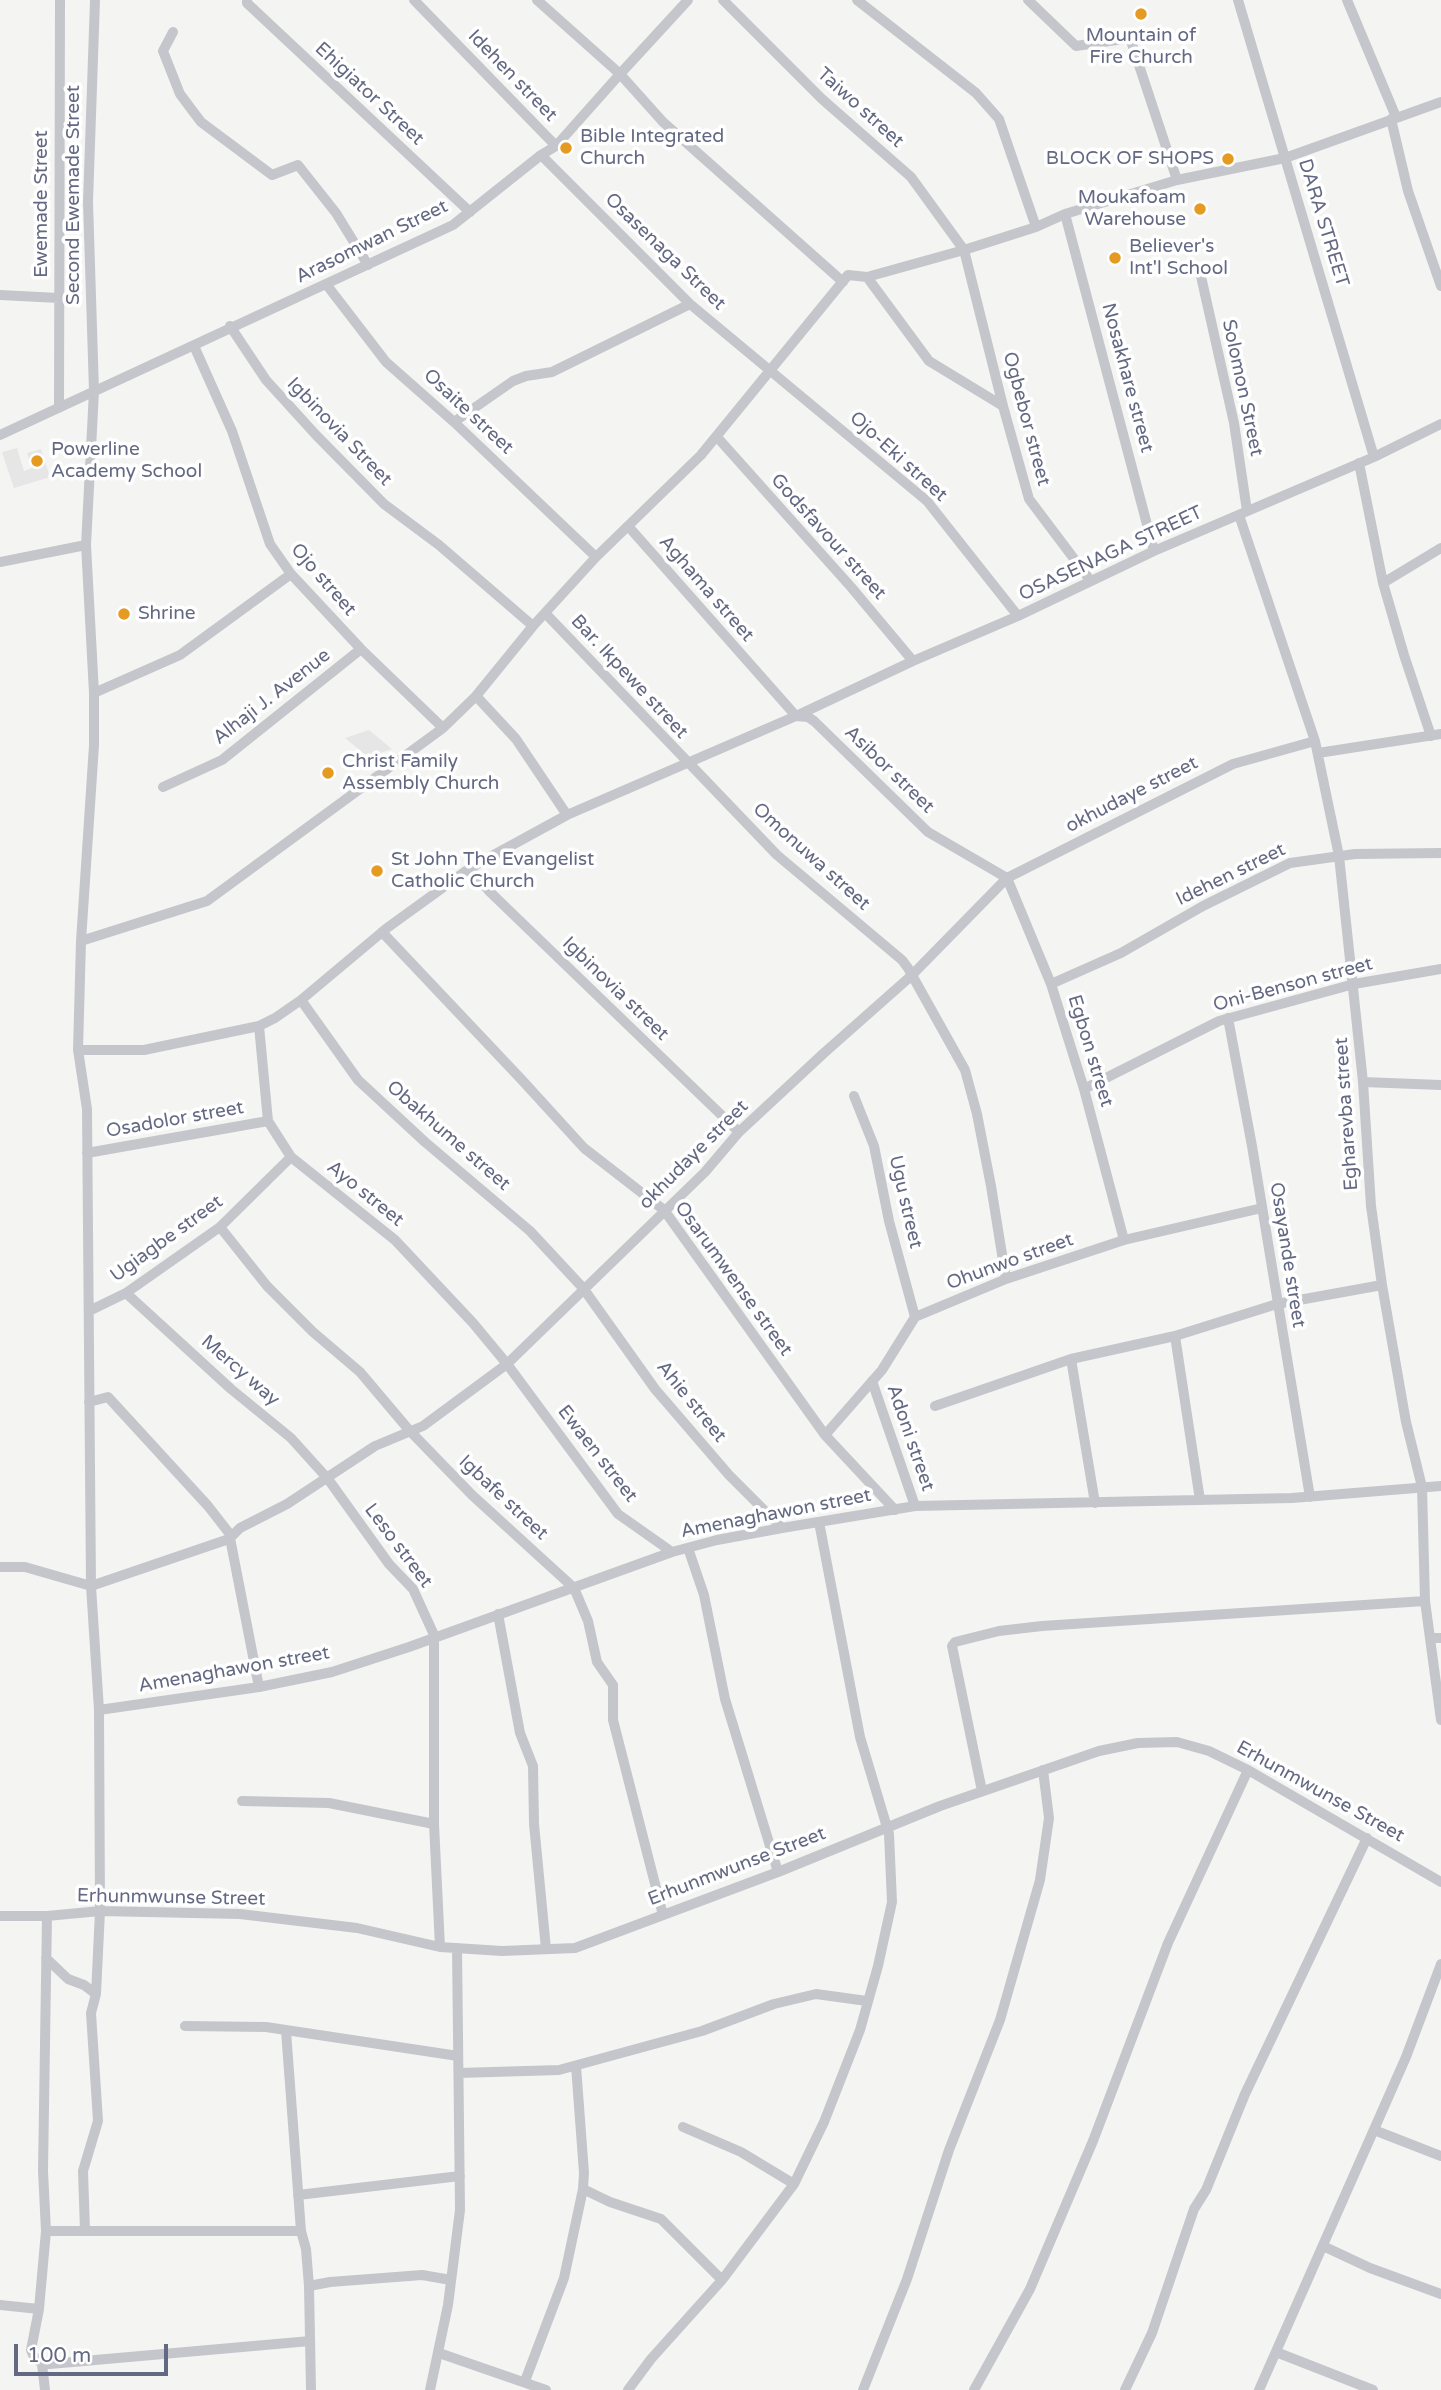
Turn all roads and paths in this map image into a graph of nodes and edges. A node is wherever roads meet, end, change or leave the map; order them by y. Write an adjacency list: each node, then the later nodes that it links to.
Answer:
1 (61, 0): 31 (street, Ewemade Street)
2 (95, 0): 36 (street, Second Ewemade Street)
3 (247, 0): 20 (street, Ehigiator Street)
4 (414, 0): 16 (street, Idehen street)
5 (537, 0): 13 (street)
6 (688, 0): 13 (street, Arasomwan Street)
7 (723, 0): 23 (street, Taiwo street)
8 (857, 0): 22 (street)
9 (1028, 0): 19 (street)
10 (1238, 0): 18 (street, DARA STREET)
11 (1348, 0): 15 (street)
12 (173, 32): 24 (street)
13 (620, 74): 16 (street, Arasomwan Street); 27 (street)
14 (1441, 102): 15 (street)
15 (1393, 118): 18 (street); 29 (street)
16 (556, 146): 17 (street, Arasomwan Street)
17 (541, 155): 20 (street, Arasomwan Street); 32 (street, Osasenaga Street)
18 (1286, 158): 19 (street); 43 (street, DARA STREET)
19 (1177, 180): 21 (street)
20 (470, 212): 24 (street, Arasomwan Street)
21 (1066, 214): 22 (street); 49 (street, Nosakhare street)
22 (1036, 227): 23 (street)
23 (964, 250): 26 (street); 37 (street, Ogbebor street)
24 (368, 265): 28 (street, Arasomwan Street)
25 (1200, 272): 45 (street, Solomon Street)
26 (867, 277): 27 (street); 37 (street)
27 (843, 282): 35 (street)
28 (327, 284): 33 (street, Arasomwan Street); 39 (street, Osaite street)
29 (1441, 286)
30 (0, 295): 31 (street)
31 (59, 298): 38 (street, Ewemade Street)
32 (690, 304): 35 (street, Osasenaga Street); 39 (street)
33 (230, 326): 34 (street, Arasomwan Street); 57 (street, Igbinovia Street)
34 (194, 346): 36 (street, Arasomwan Street); 52 (street, Ojo street)
35 (770, 369): 42 (street); 56 (street, Ojo-Eki street)
36 (94, 391): 38 (street, Arasomwan Street); 47 (street, Second Ewemade Street)
37 (1003, 406): 53 (street, Ogbebor street)
38 (59, 408): 41 (street, Arasomwan Street)
39 (454, 422): 50 (street, Osaite street)
40 (1441, 424): 43 (street, OSASENAGA STREET)
41 (0, 435)
42 (717, 437): 46 (street); 59 (street, Godsfavour street)
43 (1374, 457): 44 (street, OSASENAGA STREET)
44 (1359, 463): 45 (street, OSASENAGA STREET); 54 (street)
45 (1243, 513): 49 (street, OSASENAGA STREET); 66 (street, Egharevba street)
46 (628, 526): 50 (street); 60 (street, Aghama street)
47 (86, 545): 51 (street); 61 (street, Second Ewemade Street)
48 (1441, 548): 54 (street)
49 (1154, 551): 53 (street, OSASENAGA STREET)
50 (596, 557): 55 (street)
51 (0, 562)
52 (291, 574): 58 (street, Ojo street); 61 (street)
53 (1090, 580): 56 (street, OSASENAGA STREET)
54 (1383, 583): 65 (street)
55 (546, 614): 57 (street); 68 (street, Bar. Ikpewe street)
56 (1018, 616): 59 (street, OSASENAGA STREET)
57 (533, 626): 62 (street)
58 (361, 649): 64 (street, Ojo street); 69 (street, Alhaji J. Avenue)
59 (913, 661): 63 (street, OSASENAGA STREET)
60 (758, 675): 63 (street, Asibor street)
61 (94, 693): 76 (street, Second Ewemade Street)
62 (476, 696): 64 (street); 70 (street)
63 (796, 716): 68 (street, OSASENAGA STREET); 74 (street, Asibor street)
64 (443, 728): 76 (street)
65 (1436, 735): 67 (street)
66 (1315, 741): 67 (street, Egharevba street); 74 (street, okhudaye street)
67 (1318, 753): 72 (street, Egharevba street)
68 (687, 763): 70 (street, OSASENAGA STREET); 78 (street, Omonuwa street)
69 (163, 787)
70 (567, 814): 73 (street, OSASENAGA STREET)
71 (1441, 853): 72 (street, Idehen street)
72 (1339, 856): 79 (street, Idehen street); 80 (street, Egharevba street)
73 (470, 868): 75 (street); 90 (street, Igbinovia street)
74 (1007, 878): 78 (street, okhudaye street); 79 (street, Egbon street)
75 (382, 932): 81 (street); 94 (street, Osarumwense street)
76 (81, 941): 84 (street, Second Ewemade Street)
77 (1441, 969): 80 (street, Oni-Benson street)
78 (911, 976): 90 (street, okhudaye street); 97 (street, Omonuwa street)
79 (1051, 984): 87 (street, Egbon street)
80 (1354, 984): 82 (street, Oni-Benson street); 85 (street, Egharevba street)
81 (302, 1000): 83 (street); 99 (street, Obakhume street)
82 (1228, 1018): 87 (street, Oni-Benson street); 93 (street, Osayande street)
83 (259, 1026): 84 (street); 89 (street, Ayo street)
84 (78, 1050): 91 (street, Second Ewemade Street)
85 (1363, 1082): 86 (street); 98 (street, Egharevba street)
86 (1441, 1085)
87 (1084, 1089): 96 (street, Egbon street)
88 (854, 1096): 103 (street, Ugu street)
89 (268, 1121): 91 (street, Osadolor street); 92 (street, Ayo street)
90 (738, 1132): 94 (street, okhudaye street)
91 (87, 1153): 102 (street, Second Ewemade Street)
92 (291, 1157): 95 (street, Ugiagbe street); 106 (street, Ayo street)
93 (1262, 1208): 96 (street, Ohunwo street); 101 (street, Osayande street)
94 (664, 1210): 99 (street, okhudaye street); 111 (street, Osarumwense street)
95 (220, 1227): 100 (street, Ugiagbe street); 110 (street, Igbafe street)
96 (1124, 1240): 97 (street, Ohunwo street)
97 (1006, 1279): 103 (street, Ohunwo street)
98 (1382, 1284): 101 (street); 114 (street, Egharevba street)
99 (583, 1289): 106 (street, okhudaye street); 121 (street, Ahie street)
100 (126, 1293): 102 (street, Ugiagbe street); 112 (street, Mercy way)
101 (1277, 1304): 104 (street); 115 (street, Osayande street)
102 (89, 1311): 108 (street, Second Ewemade Street)
103 (915, 1317): 107 (street)
104 (1175, 1336): 105 (street); 116 (street)
105 (1071, 1359): 109 (street); 117 (street)
106 (507, 1364): 110 (street, okhudaye street); 124 (street, Ewaen street)
107 (872, 1381): 111 (street); 118 (street, Adoni street)
108 (89, 1402): 122 (street); 126 (street, Second Ewemade Street)
109 (935, 1406)
110 (409, 1430): 112 (street, okhudaye street); 127 (street, Igbafe street)
111 (825, 1436): 119 (street, Osarumwense street)
112 (327, 1479): 122 (street, okhudaye street); 130 (street, Leso street)
113 (1441, 1486): 114 (street, Amenaghawon street)
114 (1422, 1487): 115 (street, Amenaghawon street); 128 (street, Egharevba street)
115 (1310, 1497): 116 (street, Amenaghawon street)
116 (1200, 1500): 117 (street, Amenaghawon street)
117 (1095, 1503): 118 (street, Amenaghawon street)
118 (915, 1506): 119 (street, Amenaghawon street)
119 (895, 1510): 120 (street, Amenaghawon street)
120 (819, 1522): 121 (street, Amenaghawon street); 140 (street)
121 (782, 1528): 123 (street, Amenaghawon street)
122 (229, 1539): 126 (street, okhudaye street); 132 (street)
123 (688, 1548): 124 (street, Amenaghawon street); 142 (street)
124 (672, 1552): 127 (street, Amenaghawon street)
125 (0, 1567): 126 (street)
126 (90, 1586): 133 (street, Second Ewemade Street)
127 (574, 1588): 129 (street, Amenaghawon street); 145 (street)
128 (1425, 1601): 131 (street, Egharevba street); 137 (street)
129 (498, 1614): 130 (street, Amenaghawon street); 150 (street)
130 (434, 1638): 132 (street, Amenaghawon street); 139 (street)
131 (1436, 1638): 134 (street, Egharevba street)
132 (259, 1688): 133 (street, Amenaghawon street)
133 (99, 1710): 144 (street, Second Ewemade Street)
134 (1441, 1720)
135 (1043, 1770): 136 (street, Erhunmwunse Street); 137 (street, Erhunmwunse Street); 187 (street)
136 (1248, 1770): 141 (street, Erhunmwunse Street); 188 (street)
137 (982, 1791): 140 (street, Erhunmwunse Street)
138 (242, 1801): 139 (street)
139 (434, 1824): 148 (street)
140 (887, 1827): 142 (street, Erhunmwunse Street); 154 (street)
141 (1367, 1838): 143 (street, Erhunmwunse Street); 189 (street)
142 (778, 1872): 145 (street, Erhunmwunse Street)
143 (1441, 1882)
144 (100, 1911): 147 (street, Erhunmwunse Street); 148 (street, Erhunmwunse Street); 153 (street, Second Ewemade Street)
145 (663, 1915): 150 (street, Erhunmwunse Street)
146 (0, 1916): 147 (street, Erhunmwunse Street)
147 (47, 1916): 151 (street)
148 (440, 1947): 149 (street, Erhunmwunse Street)
149 (457, 1948): 150 (street, Erhunmwunse Street); 157 (street)
150 (546, 1950)
151 (46, 1958): 153 (street); 167 (street)
152 (1441, 1964): 161 (street)
153 (96, 1994): 168 (street, Second Ewemade Street)
154 (867, 2001): 158 (street); 164 (street)
155 (185, 2026): 156 (street)
156 (286, 2031): 157 (street); 166 (street)
157 (458, 2056): 159 (street)
158 (576, 2066): 159 (street); 165 (street)
159 (459, 2073): 163 (street)
160 (683, 2127): 164 (street)
161 (1374, 2130): 162 (street); 170 (street)
162 (1441, 2156)
163 (460, 2176): 166 (street); 171 (street)
164 (794, 2184): 172 (street)
165 (583, 2189): 172 (street); 181 (street)
166 (298, 2195): 169 (street)
167 (46, 2231): 168 (street); 176 (street)
168 (85, 2231): 169 (street)
169 (301, 2231): 173 (street)
170 (1322, 2246): 174 (street); 178 (street)
171 (452, 2280): 173 (street); 179 (street)
172 (722, 2280): 186 (street)
173 (309, 2286): 177 (street)
174 (1441, 2294)
175 (0, 2305): 176 (street)
176 (39, 2309): 180 (street)
177 (310, 2341): 180 (street); 183 (street)
178 (1276, 2352): 190 (street); 191 (street)
179 (439, 2353): 181 (street); 184 (street)
180 (42, 2364): 182 (street)
181 (525, 2381): 185 (street)
182 (45, 2390)
183 (311, 2390)
184 (430, 2390)
185 (546, 2390)
186 (628, 2390)
187 (863, 2390)
188 (974, 2390)
189 (1125, 2390)
190 (1259, 2390)
191 (1373, 2390)

